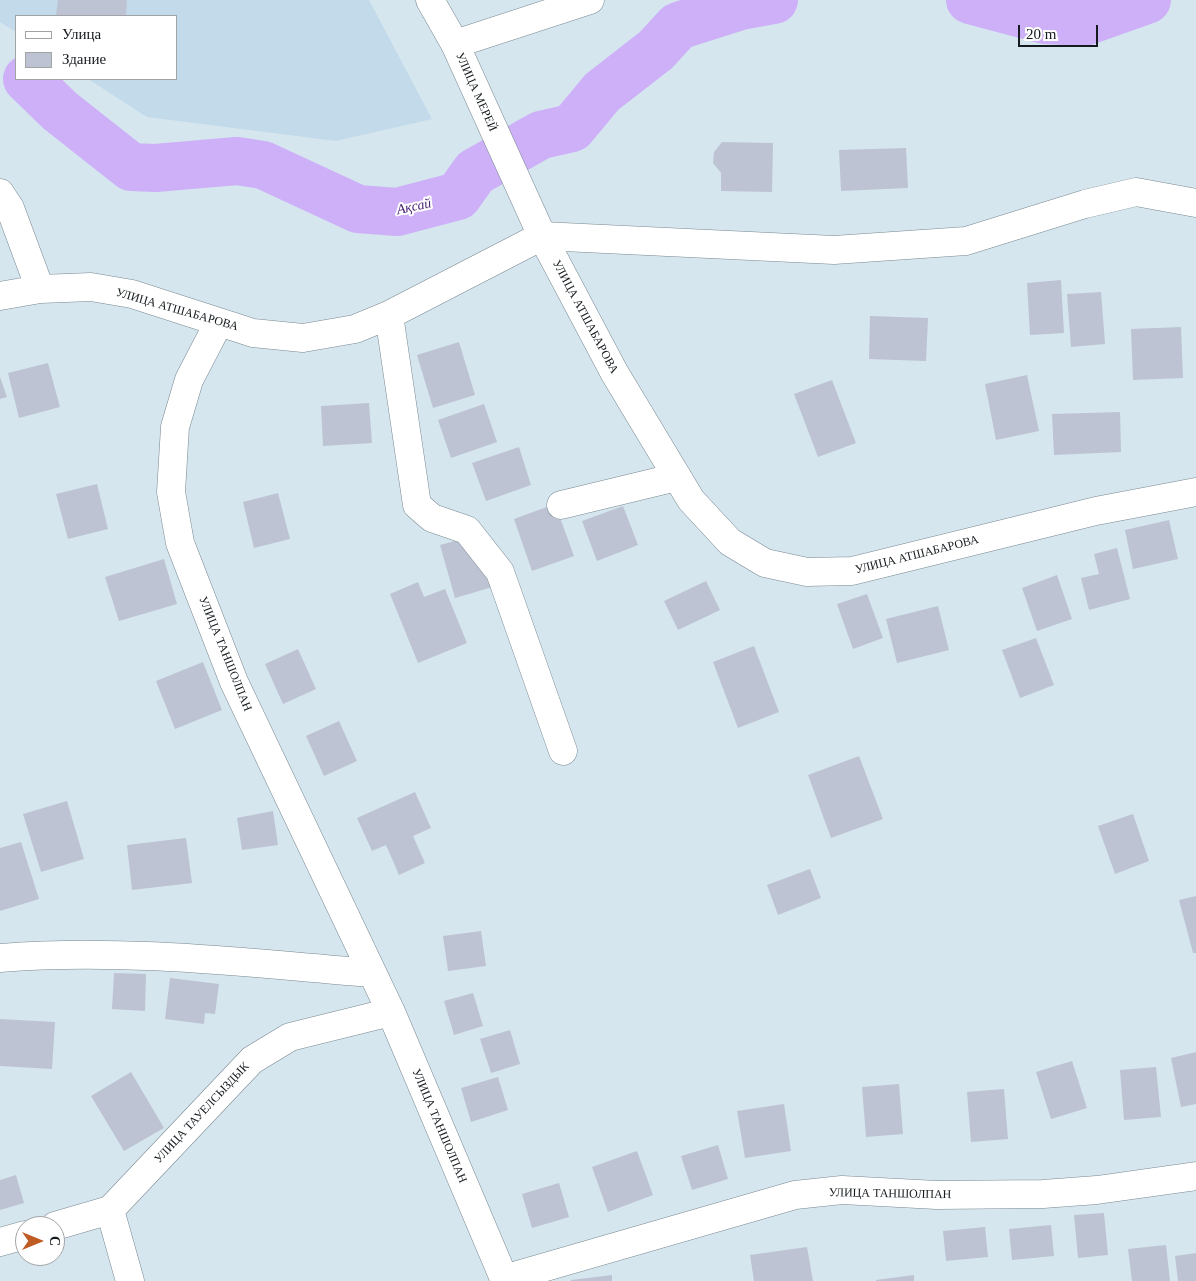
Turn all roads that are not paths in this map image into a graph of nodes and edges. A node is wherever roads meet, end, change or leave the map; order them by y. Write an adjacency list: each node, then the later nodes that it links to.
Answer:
1 (430, 0): 3 (street, УЛИЦА МЕРЕЙ)
2 (590, 0): 3 (street)
3 (454, 44): 4 (street, УЛИЦА МЕРЕЙ)
4 (520, 185): 7 (street, УЛИЦА АТШАБАРОВА)
5 (0, 193): 8 (street)
6 (1196, 203): 7 (street)
7 (542, 236): 10 (street, УЛИЦА АТШАБАРОВА); 12 (street, УЛИЦА АТШАБАРОВА)
8 (40, 289): 9 (street, УЛИЦА АТШАБАРОВА); 11 (street, УЛИЦА АТШАБАРОВА)
9 (0, 296)
10 (389, 315): 11 (street, УЛИЦА АТШАБАРОВА); 15 (street)
11 (219, 322): 17 (street, УЛИЦА ТАНШОЛПАН)
12 (676, 477): 13 (street, УЛИЦА АТШАБАРОВА); 14 (street)
13 (1196, 492)
14 (561, 506)
15 (563, 751)
16 (0, 958): 17 (street)
17 (372, 973): 18 (street, УЛИЦА ТАНШОЛПАН)
18 (391, 1012): 20 (street, УЛИЦА ТАУЕЛСЫЗДЫК); 24 (street, УЛИЦА ТАНШОЛПАН)
19 (1196, 1176): 24 (street, УЛИЦА ТАНШОЛПАН)
20 (110, 1210): 21 (street); 25 (street)
21 (65, 1223)
22 (15, 1238): 23 (street)
23 (0, 1242)
24 (505, 1280)
25 (130, 1281)

